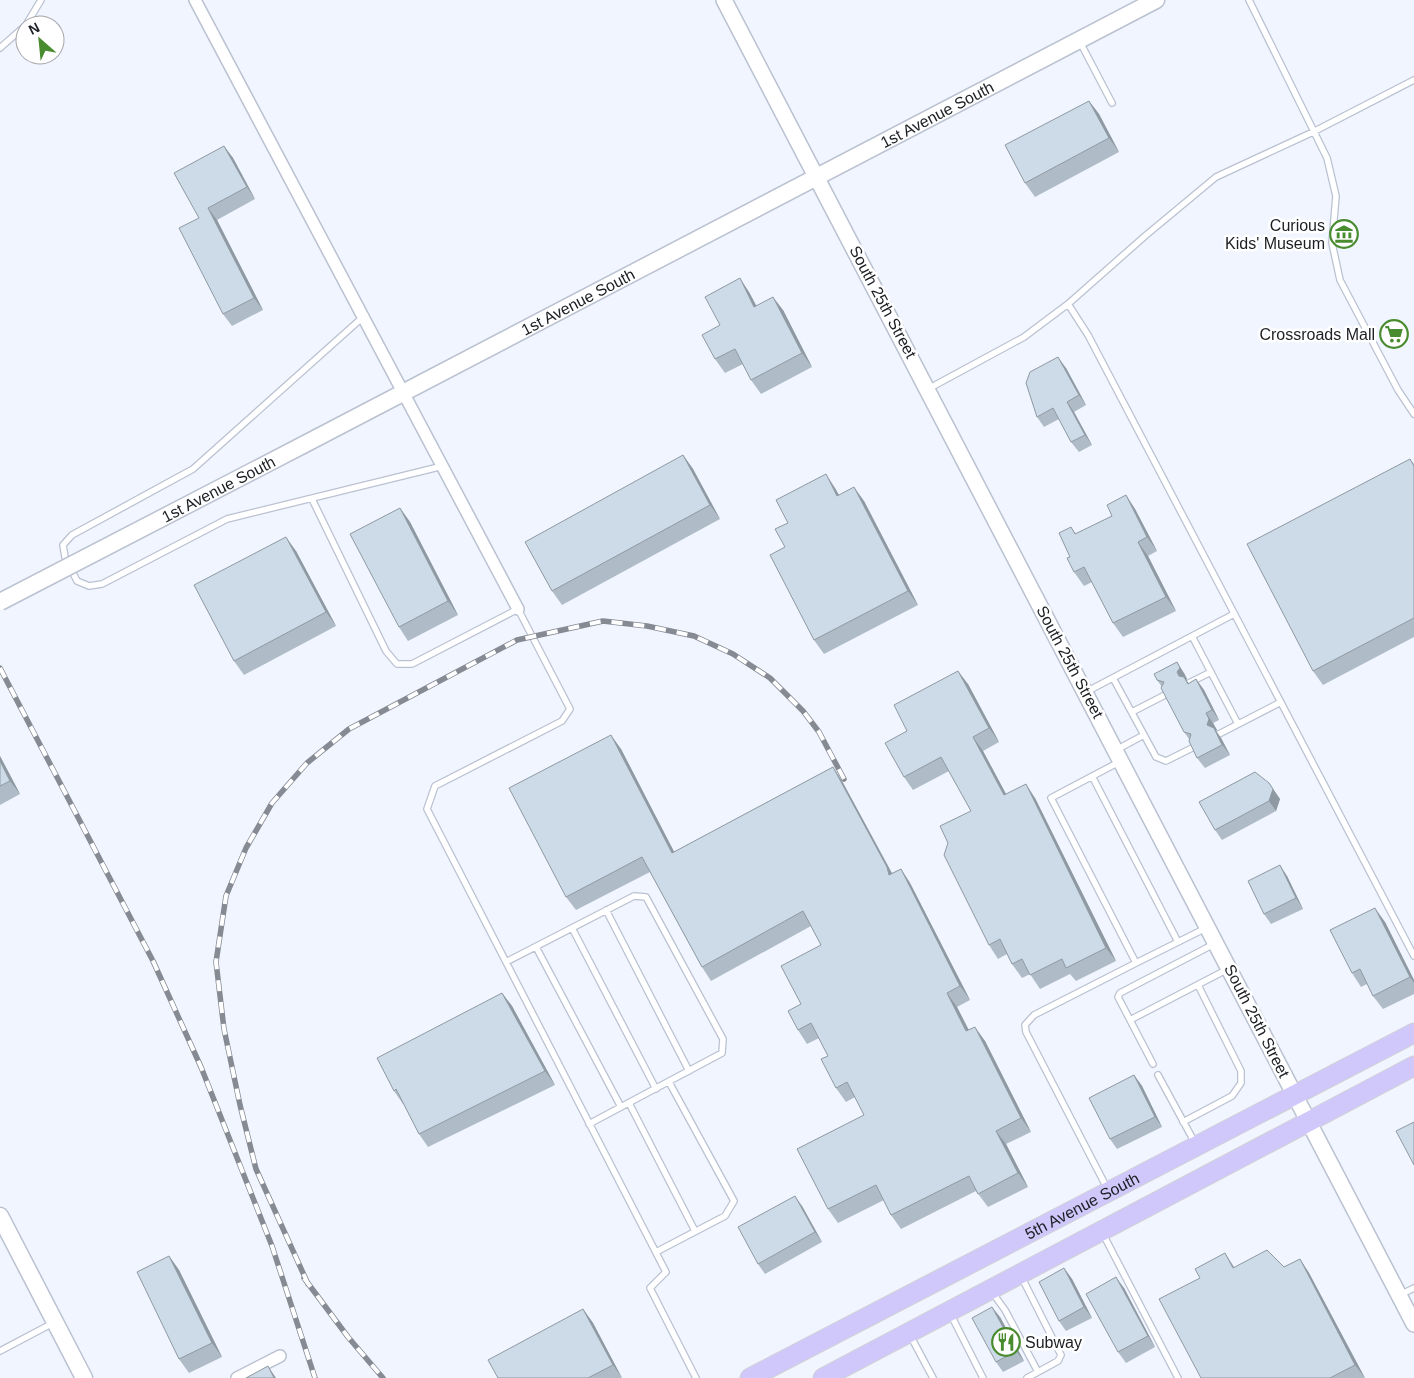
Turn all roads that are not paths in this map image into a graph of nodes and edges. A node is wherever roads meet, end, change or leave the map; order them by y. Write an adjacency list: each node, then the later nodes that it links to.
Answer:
1 (42, 0): 6 (lane)
2 (195, 0): 15 (street)
3 (724, 0): 13 (street, South 25th Street)
4 (1156, 0): 8 (main road, 1st Avenue South)
5 (1249, 0): 12 (lane)
6 (33, 15)
7 (15, 35): 9 (lane)
8 (1079, 40): 11 (lane); 13 (main road, 1st Avenue South)
9 (0, 48)
10 (1414, 80): 12 (lane)
11 (1112, 103)
12 (1313, 132): 14 (lane); 18 (lane)
13 (818, 177): 16 (street, South 25th Street); 17 (main road, 1st Avenue South)
14 (1068, 304): 16 (lane); 23 (lane)
15 (364, 316): 17 (street); 20 (lane)
16 (928, 389): 28 (street, South 25th Street)
17 (404, 392): 19 (street); 21 (main road, 1st Avenue South, bridge)
18 (1414, 414)
19 (443, 466): 20 (lane); 22 (street)
20 (312, 499): 22 (lane)
21 (0, 602)
22 (518, 610): 45 (lane)
23 (1234, 614): 24 (lane); 30 (lane)
24 (1192, 636): 25 (lane); 26 (lane)
25 (1211, 672): 27 (lane); 32 (lane)
26 (1113, 678): 28 (lane); 31 (lane)
27 (1189, 683)
28 (1086, 692): 36 (street, South 25th Street)
29 (1166, 694): 31 (lane)
30 (1281, 702): 32 (lane); 44 (lane)
31 (1132, 712): 34 (lane)
32 (1238, 724): 33 (lane)
33 (1219, 734)
34 (1144, 735): 35 (lane); 36 (lane)
35 (1194, 747)
36 (1119, 756): 37 (lane); 39 (street, South 25th Street)
37 (1092, 776): 41 (lane); 46 (lane)
38 (606, 910): 40 (lane); 53 (lane); 53 (lane)
39 (1208, 927): 41 (lane); 42 (street, South 25th Street)
40 (572, 928): 43 (lane); 56 (lane)
41 (1178, 942): 46 (lane)
42 (1216, 943): 47 (street, South 25th Street); 49 (lane)
43 (536, 947): 45 (lane); 59 (lane)
44 (1414, 956)
45 (506, 962): 62 (lane)
46 (1136, 963): 64 (lane)
47 (1229, 968): 48 (lane); 57 (street, South 25th Street)
48 (1198, 985): 49 (lane); 60 (lane)
49 (1130, 1020): 51 (lane)
50 (1414, 1033): 57 (main road, 5th Avenue South)
51 (1153, 1064)
52 (1414, 1066): 61 (main road, 5th Avenue South)
53 (689, 1071): 55 (lane)
54 (1158, 1075): 60 (lane)
55 (669, 1082): 56 (lane); 67 (lane)
56 (656, 1089): 58 (lane)
57 (1294, 1094): 61 (street, South 25th Street); 63 (main road, 5th Avenue South)
58 (629, 1103): 59 (lane); 67 (lane)
59 (621, 1107): 62 (lane)
60 (1183, 1122): 63 (lane)
61 (1310, 1123): 66 (main road, 5th Avenue South); 72 (street, South 25th Street)
62 (589, 1124): 68 (lane)
63 (1197, 1145): 64 (main road, 5th Avenue South)
64 (1109, 1191): 83 (main road, 5th Avenue South)
65 (0, 1216): 74 (main road)
66 (1101, 1230): 69 (main road, 5th Avenue South); 88 (lane)
67 (695, 1231): 68 (lane)
68 (656, 1252): 82 (lane)
69 (1020, 1274): 71 (main road, 5th Avenue South); 79 (lane)
70 (1414, 1288): 72 (lane)
71 (991, 1290): 73 (main road, 5th Avenue South); 79 (lane)
72 (1399, 1296): 75 (street, South 25th Street)
73 (949, 1312): 76 (main road, 5th Avenue South); 86 (lane)
74 (55, 1322): 77 (lane); 80 (main road)
75 (1414, 1324)
76 (909, 1333): 84 (main road, 5th Avenue South); 85 (lane)
77 (0, 1350)
78 (280, 1356): 81 (street)
79 (1038, 1372): 87 (lane)
80 (84, 1378)
81 (237, 1378)
82 (696, 1378)
83 (750, 1378)
84 (823, 1378)
85 (933, 1378)
86 (983, 1378)
87 (1027, 1378)
88 (1178, 1378)

